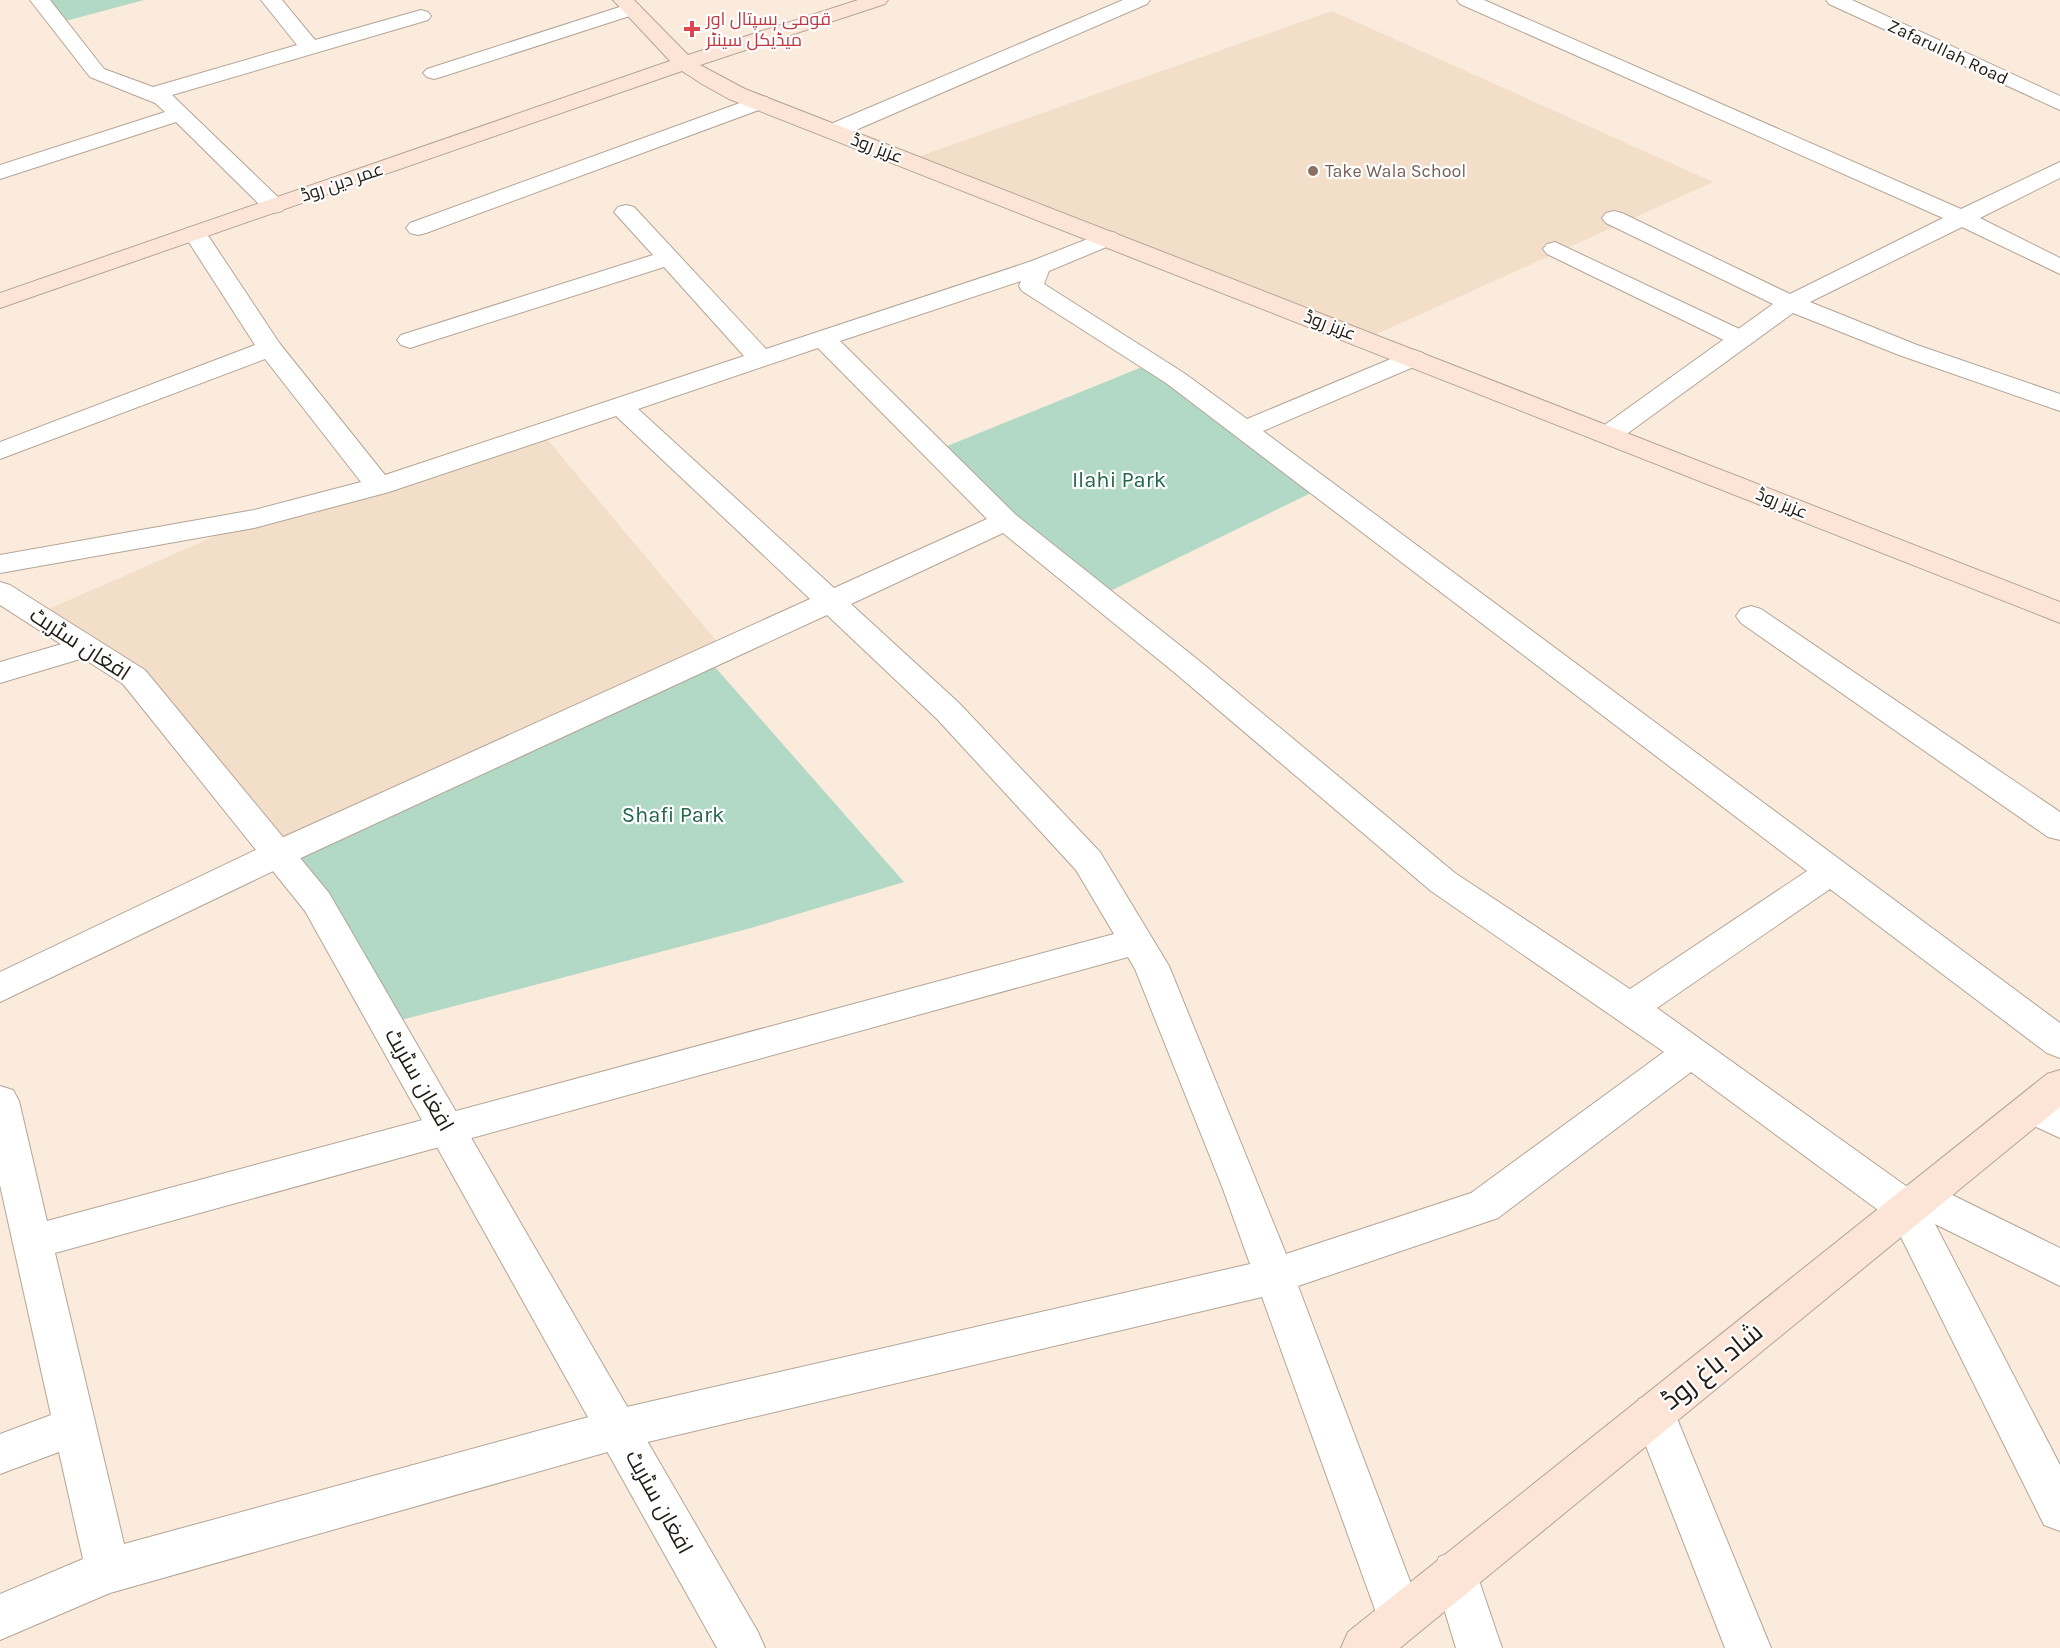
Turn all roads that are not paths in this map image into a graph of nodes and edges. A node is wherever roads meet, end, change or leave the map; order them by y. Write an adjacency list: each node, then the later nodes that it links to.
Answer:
1 (40, 0): 12 (street)
2 (271, 0): 9 (street)
3 (878, 0): 10 (main road, عمر دین روڈ)
4 (1140, 0): 16 (street)
5 (1467, 0): 22 (street)
6 (1836, 0): 14 (street, Zafarullah Road)
7 (628, 5): 10 (main road, عزیز روڈ); 11 (street)
8 (421, 16): 9 (street)
9 (310, 48): 12 (street)
10 (684, 63): 13 (main road, عزیز روڈ); 19 (main road, عمر دین روڈ)
11 (434, 73)
12 (152, 94): 15 (street)
13 (759, 102): 16 (main road, عزیز روڈ); 23 (street)
14 (2060, 104)
15 (180, 114): 18 (street); 19 (street)
16 (834, 131): 25 (main road, عزیز روڈ)
17 (2060, 169): 22 (street)
18 (0, 172)
19 (274, 206): 24 (main road, عمر دین روڈ)
20 (626, 212): 27 (street)
21 (1614, 218): 31 (street)
22 (1962, 218): 29 (street); 31 (street)
23 (418, 228)
24 (195, 233): 30 (main road, عمر دین روڈ); 35 (street)
25 (1108, 238): 28 (street); 36 (main road, عزیز روڈ)
26 (1556, 249): 33 (street)
27 (669, 258): 34 (street); 37 (street)
28 (1038, 267): 32 (street); 40 (street)
29 (2060, 267)
30 (0, 301)
31 (1790, 303): 33 (street); 38 (street)
32 (822, 338): 37 (street); 44 (street)
33 (1741, 339): 41 (street)
34 (410, 340)
35 (270, 348): 42 (street); 43 (street)
36 (1413, 358): 40 (street); 41 (main road, عزیز روڈ)
37 (760, 359): 39 (street)
38 (2060, 404)
39 (620, 406): 43 (street); 47 (street)
40 (1244, 430): 54 (street)
41 (1608, 435): 48 (main road, عزیز روڈ)
42 (0, 450)
43 (379, 486): 45 (street)
44 (1006, 521): 47 (street); 57 (street)
45 (0, 564)
46 (0, 592): 50 (street, افغان سٹریٹ)
47 (830, 601): 53 (street); 55 (street)
48 (2060, 613)
49 (1751, 616): 52 (street)
50 (86, 647): 51 (street); 53 (street, افغان سٹریٹ)
51 (0, 673)
52 (2060, 828)
53 (278, 854): 56 (street); 62 (street, افغان سٹریٹ)
54 (1831, 871): 57 (street); 58 (street)
55 (1137, 941): 62 (street); 67 (street)
56 (0, 988)
57 (1629, 1008): 59 (street)
58 (2060, 1043)
59 (1691, 1052): 64 (street); 67 (street)
60 (0, 1101): 63 (street)
61 (2051, 1105): 64 (main road, شاد باغ روڈ)
62 (447, 1130): 65 (street); 70 (street, افغان سٹریٹ)
63 (9, 1185): 65 (street)
64 (1914, 1204): 66 (street); 68 (main road, شاد باغ روڈ); 72 (street)
65 (33, 1242): 69 (street)
66 (2060, 1268)
67 (1275, 1276): 70 (street); 76 (street)
68 (1654, 1413): 74 (main road, شاد باغ روڈ); 80 (street)
69 (74, 1426): 71 (street); 73 (street)
70 (618, 1429): 73 (street); 77 (street, افغان سٹریٹ)
71 (0, 1454)
72 (2060, 1510)
73 (108, 1571): 75 (street)
74 (1455, 1573): 76 (main road, شاد باغ روڈ); 79 (street)
75 (0, 1617)
76 (1401, 1618): 78 (main road, شاد باغ روڈ)
77 (741, 1648)
78 (1364, 1648)
79 (1479, 1648)
80 (1748, 1648)

